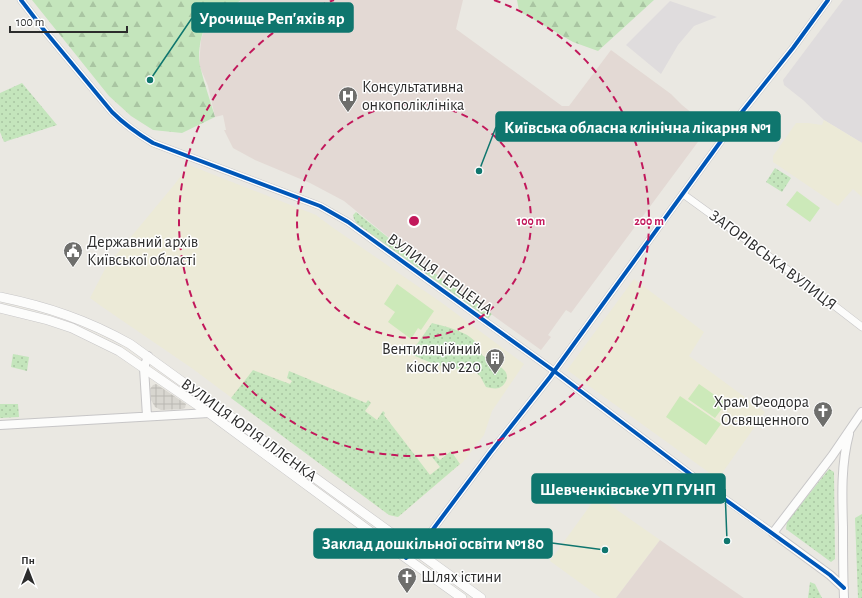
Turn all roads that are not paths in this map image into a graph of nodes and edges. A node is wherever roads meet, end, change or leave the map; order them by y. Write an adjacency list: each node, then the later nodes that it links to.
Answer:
1 (21, 0): 9 (street, ВУЛИЦЯ ГЕРЦЕНА)
2 (828, 0): 3 (street)
3 (683, 194): 6 (street, ЗАГОРІВСЬКА ВУЛИЦЯ); 9 (street)
4 (0, 297): 7 (main road, ВУЛИЦЯ ЮРІЯ ІЛЛЄНКА)
5 (0, 308): 8 (main road, ВУЛИЦЯ ЮРІЯ ІЛЛЄНКА)
6 (862, 327)
7 (148, 356): 8 (street); 10 (main road, ВУЛИЦЯ ЮРІЯ ІЛЛЄНКА)
8 (144, 368): 12 (main road, ВУЛИЦЯ ЮРІЯ ІЛЛЄНКА); 13 (street)
9 (554, 371): 16 (street, ВУЛИЦЯ ГЕРЦЕНА); 17 (street)
10 (223, 411): 12 (street); 17 (main road, ВУЛИЦЯ ЮРІЯ ІЛЛЄНКА)
11 (862, 412): 15 (street)
12 (209, 413): 13 (street); 18 (main road, ВУЛИЦЯ ЮРІЯ ІЛЛЄНКА)
13 (147, 416): 14 (street)
14 (0, 425)
15 (852, 426): 16 (street); 19 (street)
16 (773, 533): 19 (street, ВУЛИЦЯ ГЕРЦЕНА)
17 (415, 550): 18 (street); 21 (main road, ВУЛИЦЯ ЮРІЯ ІЛЛЄНКА)
18 (406, 558): 20 (main road, ВУЛИЦЯ ЮРІЯ ІЛЛЄНКА)
19 (844, 588): 22 (street)
20 (462, 598)
21 (481, 598)
22 (844, 598)

